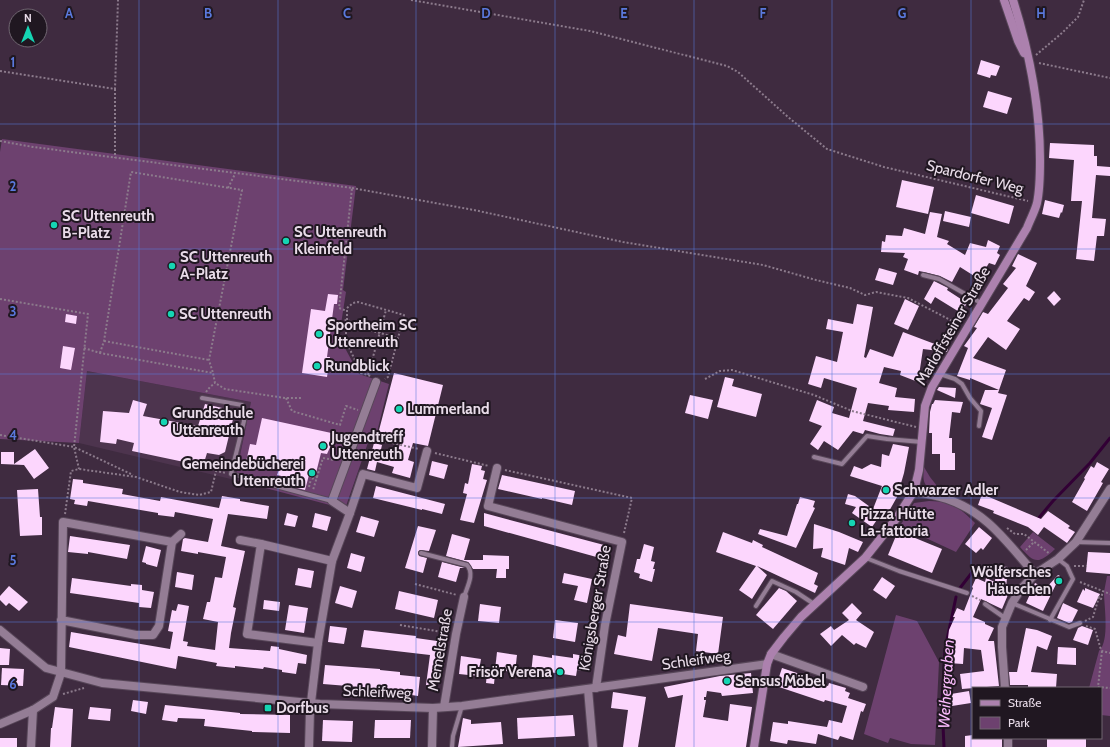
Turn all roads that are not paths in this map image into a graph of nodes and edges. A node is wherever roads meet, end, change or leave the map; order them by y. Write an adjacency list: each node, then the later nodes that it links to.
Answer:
1 (1004, 0): 3 (street, Marloffsteiner Straße)
2 (1013, 0): 3 (street, Marloffsteiner Straße)
3 (1028, 61): 5 (street, Marloffsteiner Straße)
4 (923, 275): 5 (lane)
5 (981, 303): 6 (street, Marloffsteiner Straße)
6 (940, 374): 9 (lane); 10 (street, Marloffsteiner Straße)
7 (378, 379): 16 (street)
8 (202, 398): 16 (lane)
9 (980, 426)
10 (922, 442): 12 (lane); 15 (street, Marloffsteiner Straße)
11 (427, 451): 17 (street)
12 (814, 457)
13 (497, 468): 46 (street, Königsberger Straße)
14 (1110, 489): 21 (street)
15 (914, 491): 25 (street, Marloffsteiner Straße); 28 (street)
16 (332, 501): 17 (street)
17 (350, 513): 27 (street)
18 (181, 534): 20 (street)
19 (240, 540): 23 (street)
20 (172, 542): 36 (street); 36 (street)
21 (1076, 542): 22 (lane); 26 (street)
22 (1110, 543)
23 (261, 544): 27 (street); 40 (street)
24 (420, 553): 30 (lane)
25 (865, 558): 29 (lane); 32 (street, Marloffsteiner Straße)
26 (1058, 558): 28 (street); 37 (lane)
27 (332, 561): 40 (street)
28 (1035, 574): 31 (street)
29 (967, 593)
30 (464, 597): 49 (street, Memelstraße)
31 (1012, 603): 35 (street); 37 (lane)
32 (814, 604): 34 (lane); 41 (street, Marloffsteiner Straße)
33 (985, 604): 35 (lane)
34 (756, 606)
35 (1005, 618): 45 (street)
36 (61, 620): 43 (street)
37 (1050, 620): 38 (lane)
38 (1080, 623)
39 (0, 630): 43 (street, Schleifweg)
40 (318, 643): 47 (street)
41 (771, 654): 42 (street, Marloffsteiner Straße); 44 (street)
42 (767, 664): 46 (street, Schleifweg); 58 (street, Marloffsteiner Straße)
43 (61, 673): 47 (street, Schleifweg); 51 (street)
44 (863, 687)
45 (1005, 687)
46 (592, 688): 48 (street, Schleifweg); 57 (street, Königsberger Straße)
47 (311, 703): 50 (street, Schleifweg); 54 (street)
48 (462, 706): 49 (street, Schleifweg); 56 (lane)
49 (444, 707): 50 (street, Schleifweg)
50 (433, 708): 55 (street)
51 (33, 710): 52 (street); 53 (street)
52 (0, 724)
53 (31, 747)
54 (309, 747)
55 (432, 747)
56 (452, 747)
57 (593, 747)
58 (754, 747)

